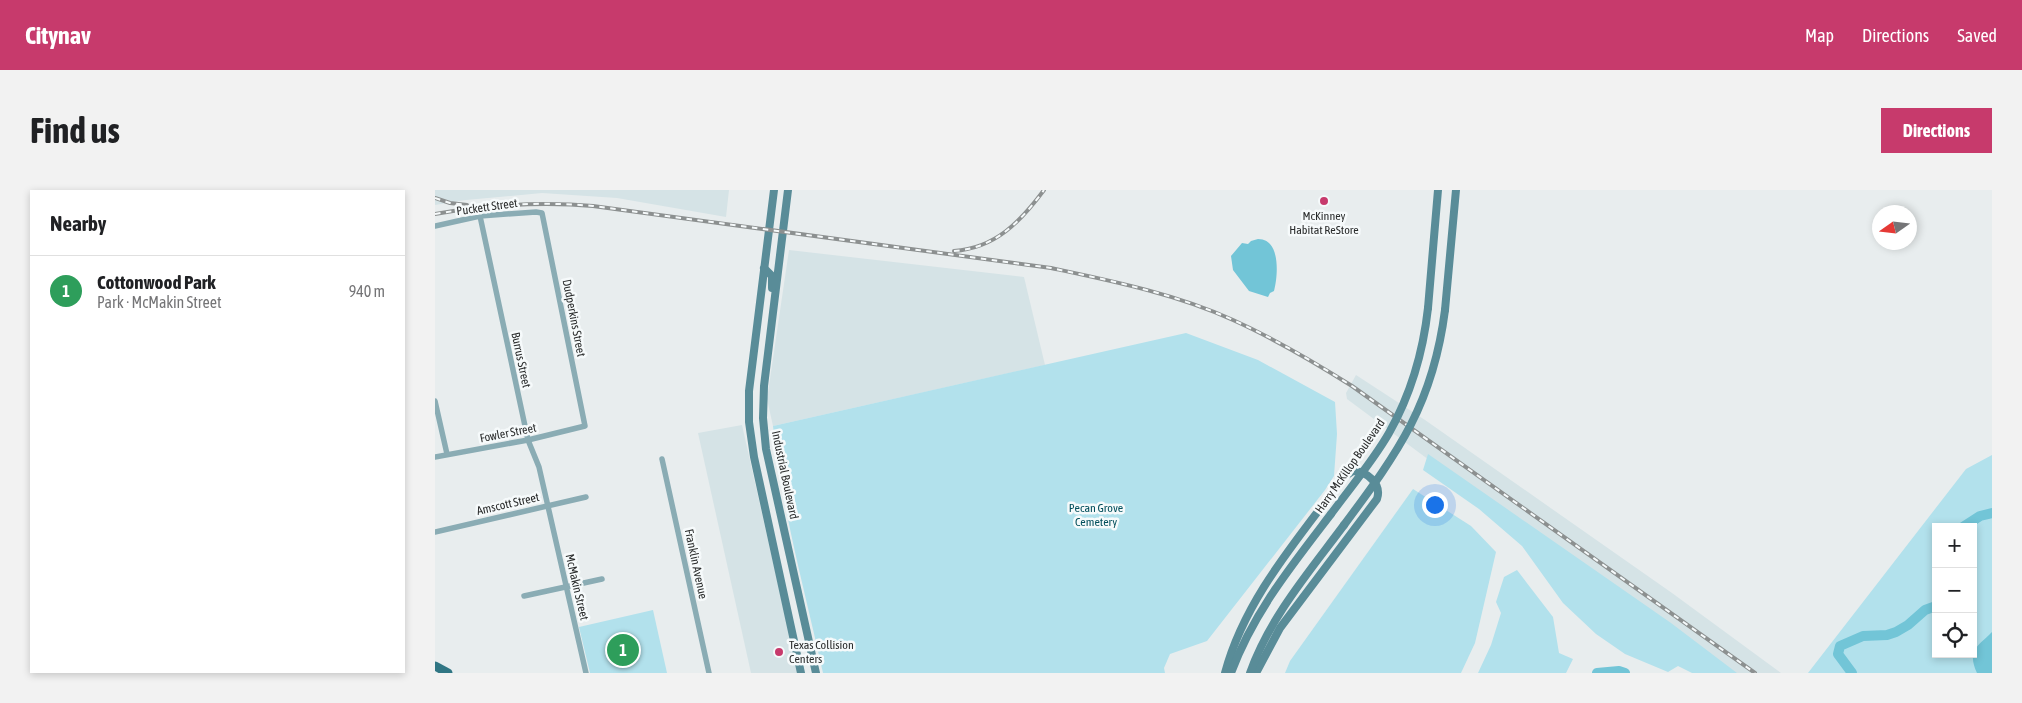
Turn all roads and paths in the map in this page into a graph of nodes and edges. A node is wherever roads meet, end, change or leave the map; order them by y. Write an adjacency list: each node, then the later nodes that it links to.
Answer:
1 (774, 190): 8 (main road, Industrial Boulevard)
2 (788, 190): 9 (main road, Industrial Boulevard)
3 (1438, 190): 36 (main road, Harry McKillop Boulevard, bridge)
4 (1456, 190): 37 (main road, bridge)
5 (542, 214): 6 (street, Puckett Street); 12 (street, Dudperkins Street)
6 (480, 216): 7 (street, Puckett Street); 13 (street, Burrus Street)
7 (435, 226)
8 (764, 268): 9 (main road); 10 (main road, Industrial Boulevard)
9 (773, 318): 10 (main road); 20 (main road, Industrial Boulevard)
10 (759, 319): 21 (main road, Industrial Boulevard)
11 (435, 401): 14 (street)
12 (585, 426): 13 (street, Fowler Street)
13 (528, 440): 14 (street, Fowler Street); 18 (street, Burrus Street)
14 (447, 454): 15 (street, Fowler Street)
15 (435, 457)
16 (662, 459): 32 (street, Franklin Avenue)
17 (586, 497): 18 (street, Amscott Street)
18 (548, 506): 19 (street, Amscott Street); 25 (street, McMakin Street)
19 (435, 532)
20 (793, 565): 21 (main road); 23 (main road, Industrial Boulevard)
21 (780, 568): 24 (main road, Industrial Boulevard)
22 (602, 579): 25 (street)
23 (797, 583): 24 (main road); 27 (main road, Industrial Boulevard)
24 (783, 586): 28 (main road, Industrial Boulevard)
25 (566, 587): 26 (street); 31 (street, McMakin Street)
26 (524, 596)
27 (812, 654): 28 (main road); 34 (main road, Industrial Boulevard)
28 (798, 658): 33 (main road, Industrial Boulevard)
29 (435, 666): 30 (main road)
30 (448, 673)
31 (586, 673)
32 (709, 673)
33 (801, 673)
34 (816, 673)
35 (1225, 673): 38 (main road)
36 (1231, 673)
37 (1250, 673)
38 (1256, 673)

